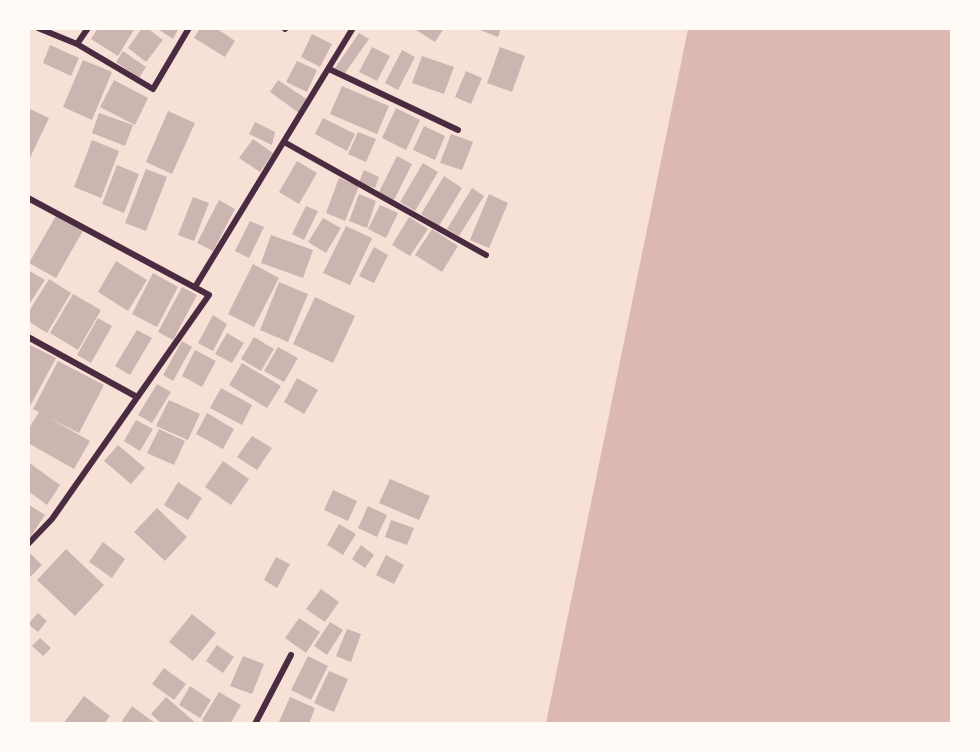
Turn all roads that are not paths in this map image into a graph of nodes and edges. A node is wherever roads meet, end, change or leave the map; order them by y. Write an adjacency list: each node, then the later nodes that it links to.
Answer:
1 (38, 28): 5 (street)
2 (88, 28): 5 (street)
3 (189, 28): 5 (street)
4 (353, 28): 6 (street)
5 (77, 44)
6 (329, 69): 7 (street); 8 (street)
7 (458, 130)
8 (284, 142): 10 (street); 11 (street)
9 (28, 198): 11 (street)
10 (486, 255)
11 (195, 287): 13 (street)
12 (28, 338): 13 (street)
13 (137, 397): 14 (street)
14 (28, 544)
15 (291, 655): 16 (street)
16 (255, 723)

